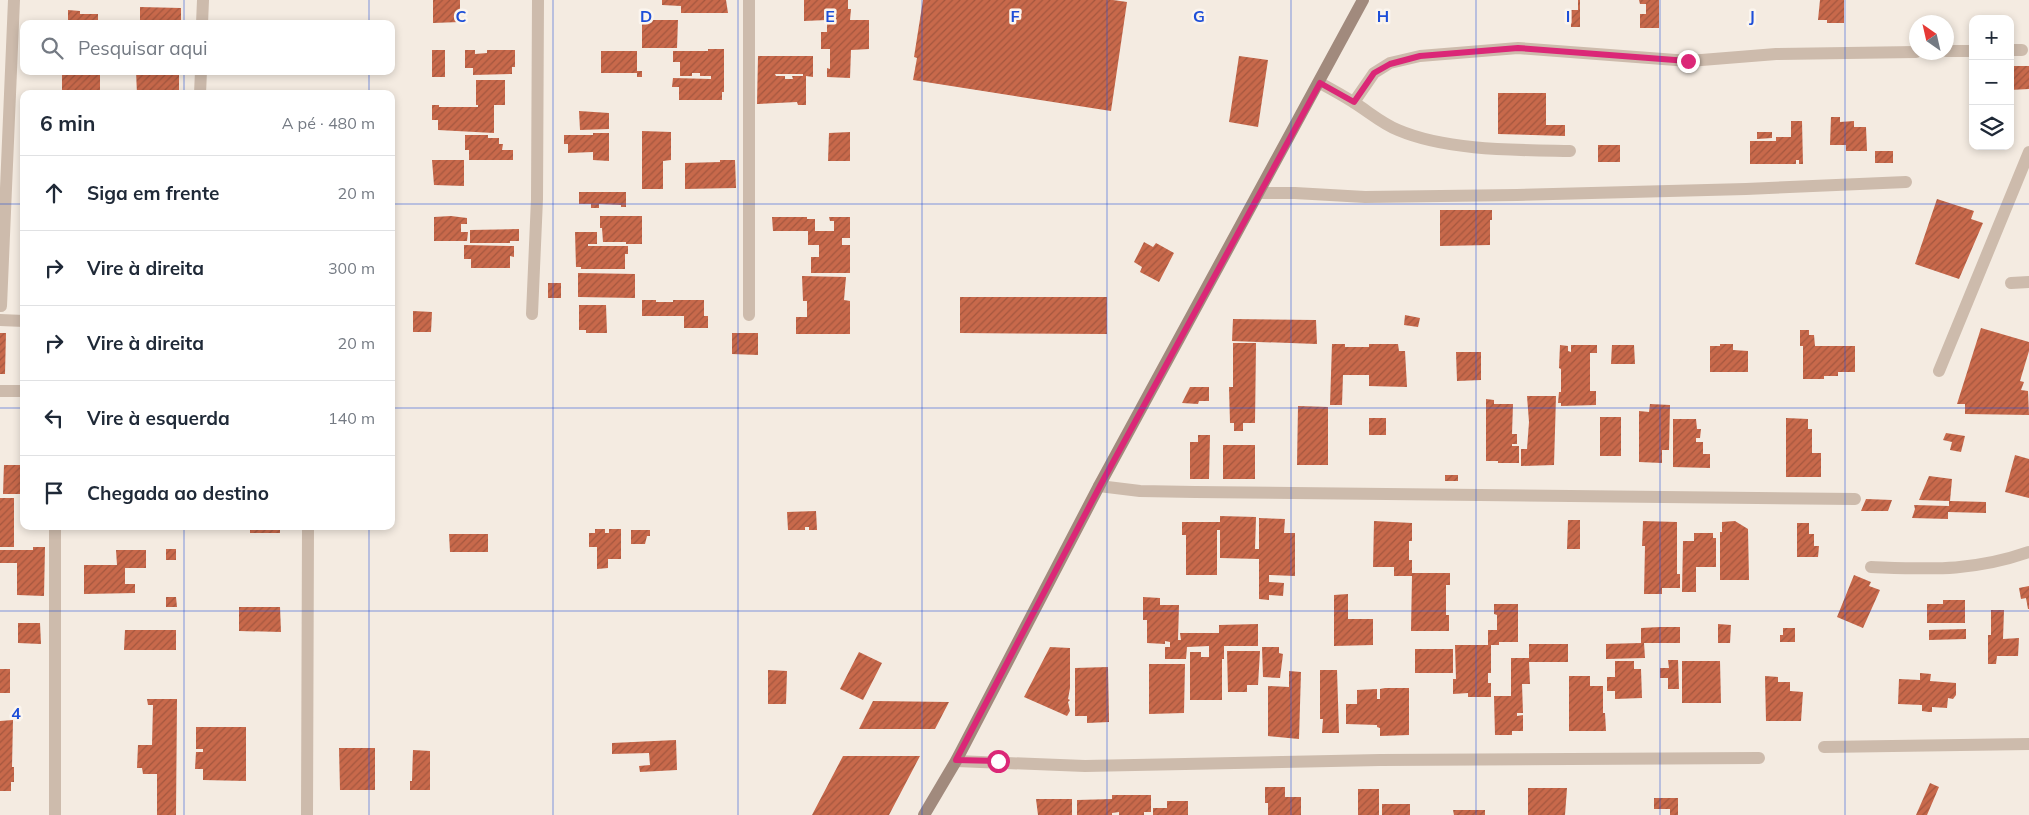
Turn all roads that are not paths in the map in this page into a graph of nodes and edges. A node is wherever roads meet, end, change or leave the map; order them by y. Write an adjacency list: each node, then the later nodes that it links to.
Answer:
1 (14, 0): 20 (street)
2 (203, 0): 6 (street)
3 (538, 0): 21 (street)
4 (749, 0): 22 (street)
5 (1363, 0): 11 (street)
6 (202, 20)
7 (1954, 51): 8 (street)
8 (1969, 51)
9 (1909, 52): 13 (street)
10 (201, 75): 12 (street)
11 (1320, 83): 13 (street); 17 (street)
12 (200, 90)
13 (1354, 102): 14 (street)
14 (1570, 152)
15 (2029, 152): 25 (street)
16 (1906, 182): 17 (street)
17 (1259, 194): 28 (street)
18 (2029, 282): 19 (street)
19 (2011, 283)
20 (1, 306)
21 (532, 314)
22 (749, 315)
23 (0, 320): 24 (street)
24 (20, 321)
25 (1939, 371)
26 (0, 390): 27 (street)
27 (20, 391)
28 (1100, 486): 29 (street); 37 (street)
29 (1855, 499)
30 (56, 530): 38 (street)
31 (308, 530): 39 (street)
32 (2029, 552): 33 (street)
33 (1871, 568)
34 (2029, 744): 35 (street)
35 (1824, 747)
36 (1759, 758): 37 (street)
37 (956, 760): 40 (street)
38 (55, 815)
39 (307, 815)
40 (924, 815)

